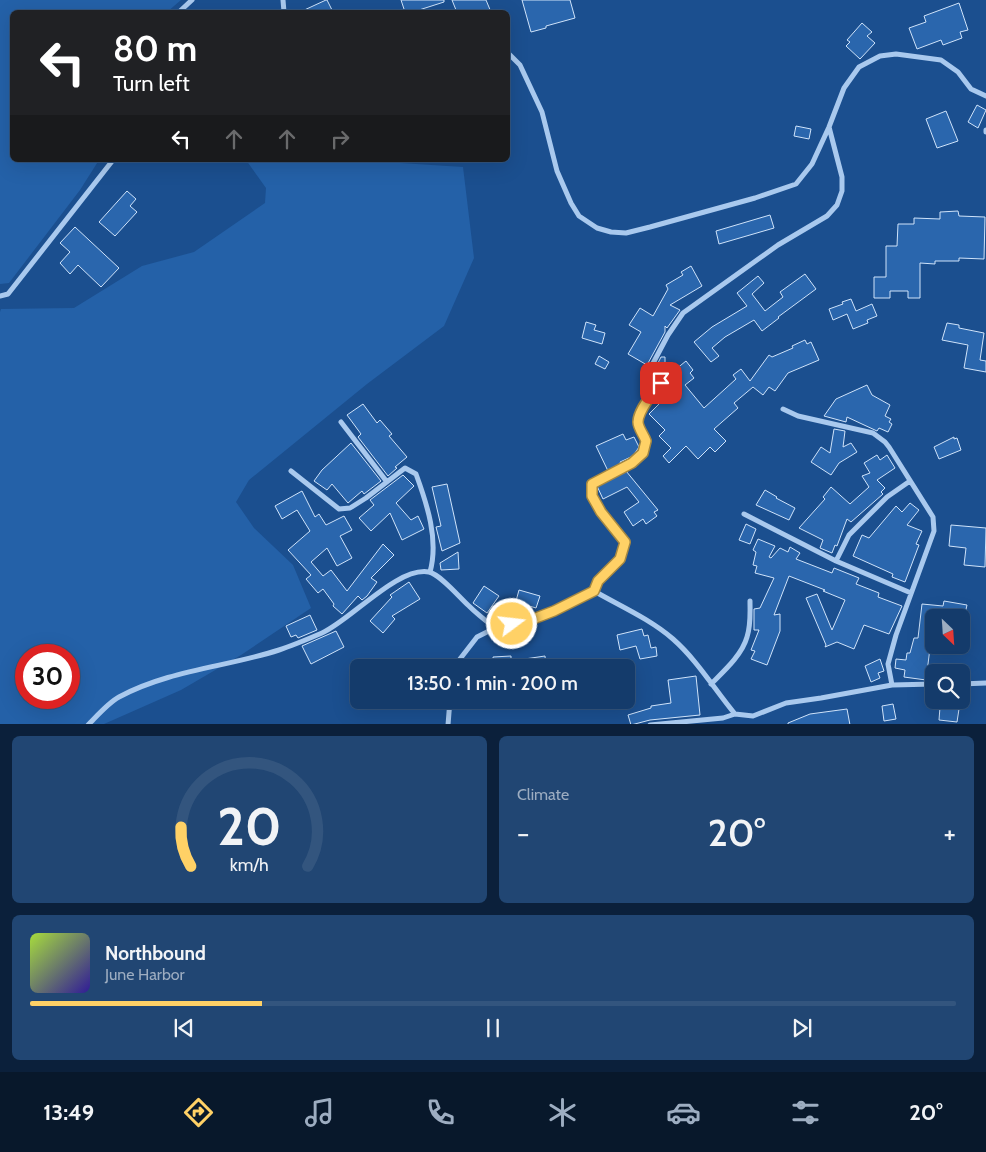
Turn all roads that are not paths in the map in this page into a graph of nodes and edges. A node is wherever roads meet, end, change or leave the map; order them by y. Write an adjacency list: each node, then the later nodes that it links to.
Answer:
1 (192, 0): 2 (street)
2 (181, 10)
3 (510, 55): 5 (street)
4 (986, 96): 5 (street)
5 (829, 127): 16 (street)
6 (111, 162): 7 (street)
7 (0, 296)
8 (783, 409): 11 (street)
9 (341, 422): 12 (street)
10 (291, 471): 12 (street)
11 (910, 481): 14 (street); 17 (street)
12 (387, 482): 15 (street)
13 (744, 514): 14 (street)
14 (836, 561): 17 (street)
15 (430, 572): 19 (street); 28 (street)
16 (594, 591): 19 (street); 21 (street)
17 (911, 593): 25 (street)
18 (750, 601): 21 (street)
19 (495, 628): 20 (street)
20 (461, 659)
21 (711, 684): 27 (street)
22 (925, 684): 25 (street)
23 (970, 684): 24 (street)
24 (986, 684)
25 (892, 685): 27 (street)
26 (449, 709): 29 (street)
27 (735, 714): 30 (street)
28 (88, 724)
29 (448, 724)
30 (650, 724)

